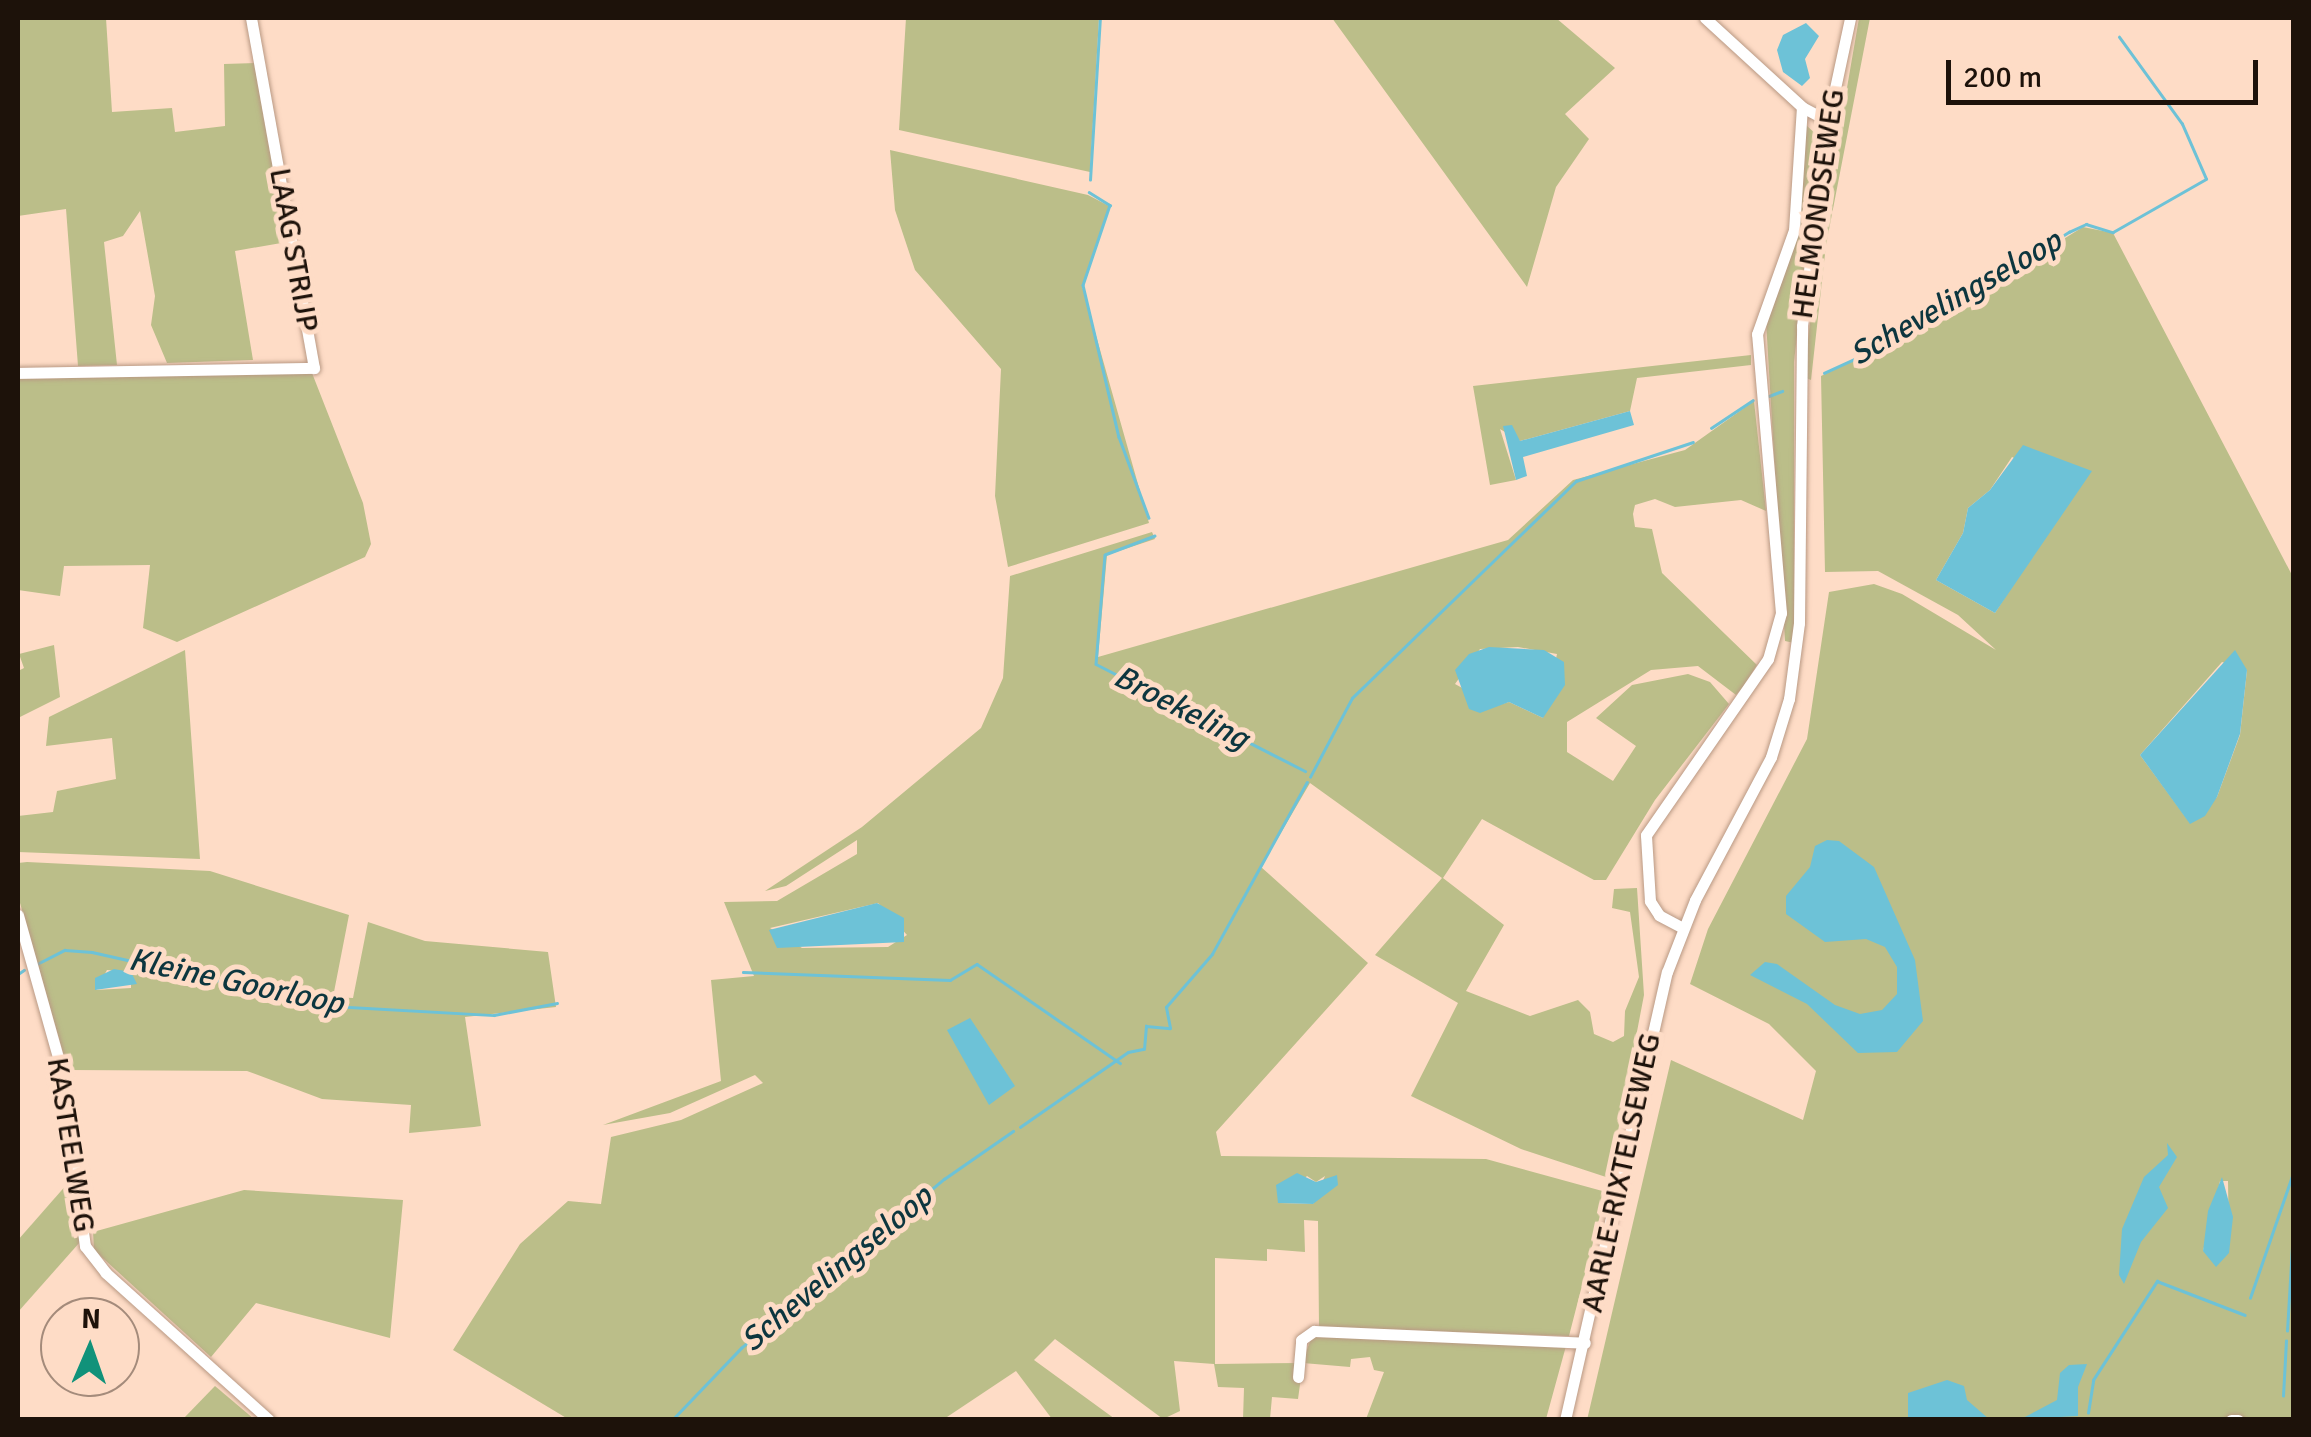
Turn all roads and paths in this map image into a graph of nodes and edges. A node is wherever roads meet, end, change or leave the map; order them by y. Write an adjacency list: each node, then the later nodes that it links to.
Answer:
1 (251, 18): 6 (street, LAAG STRIJP)
2 (1704, 18): 4 (street)
3 (1850, 18): 5 (street, HELMONDSEWEG)
4 (1802, 107): 5 (street); 9 (street, HELMONDSEWEG)
5 (1828, 121): 7 (street, HELMONDSEWEG)
6 (18, 373)
7 (1799, 392): 9 (street, AARLE-RIXTELSEWEG)
8 (18, 916): 12 (street, KASTEELWEG)
9 (1683, 928): 10 (street, AARLE-RIXTELSEWEG)
10 (1585, 1344): 11 (street); 13 (street, AARLE-RIXTELSEWEG)
11 (1298, 1377)
12 (269, 1420)
13 (1566, 1420)

